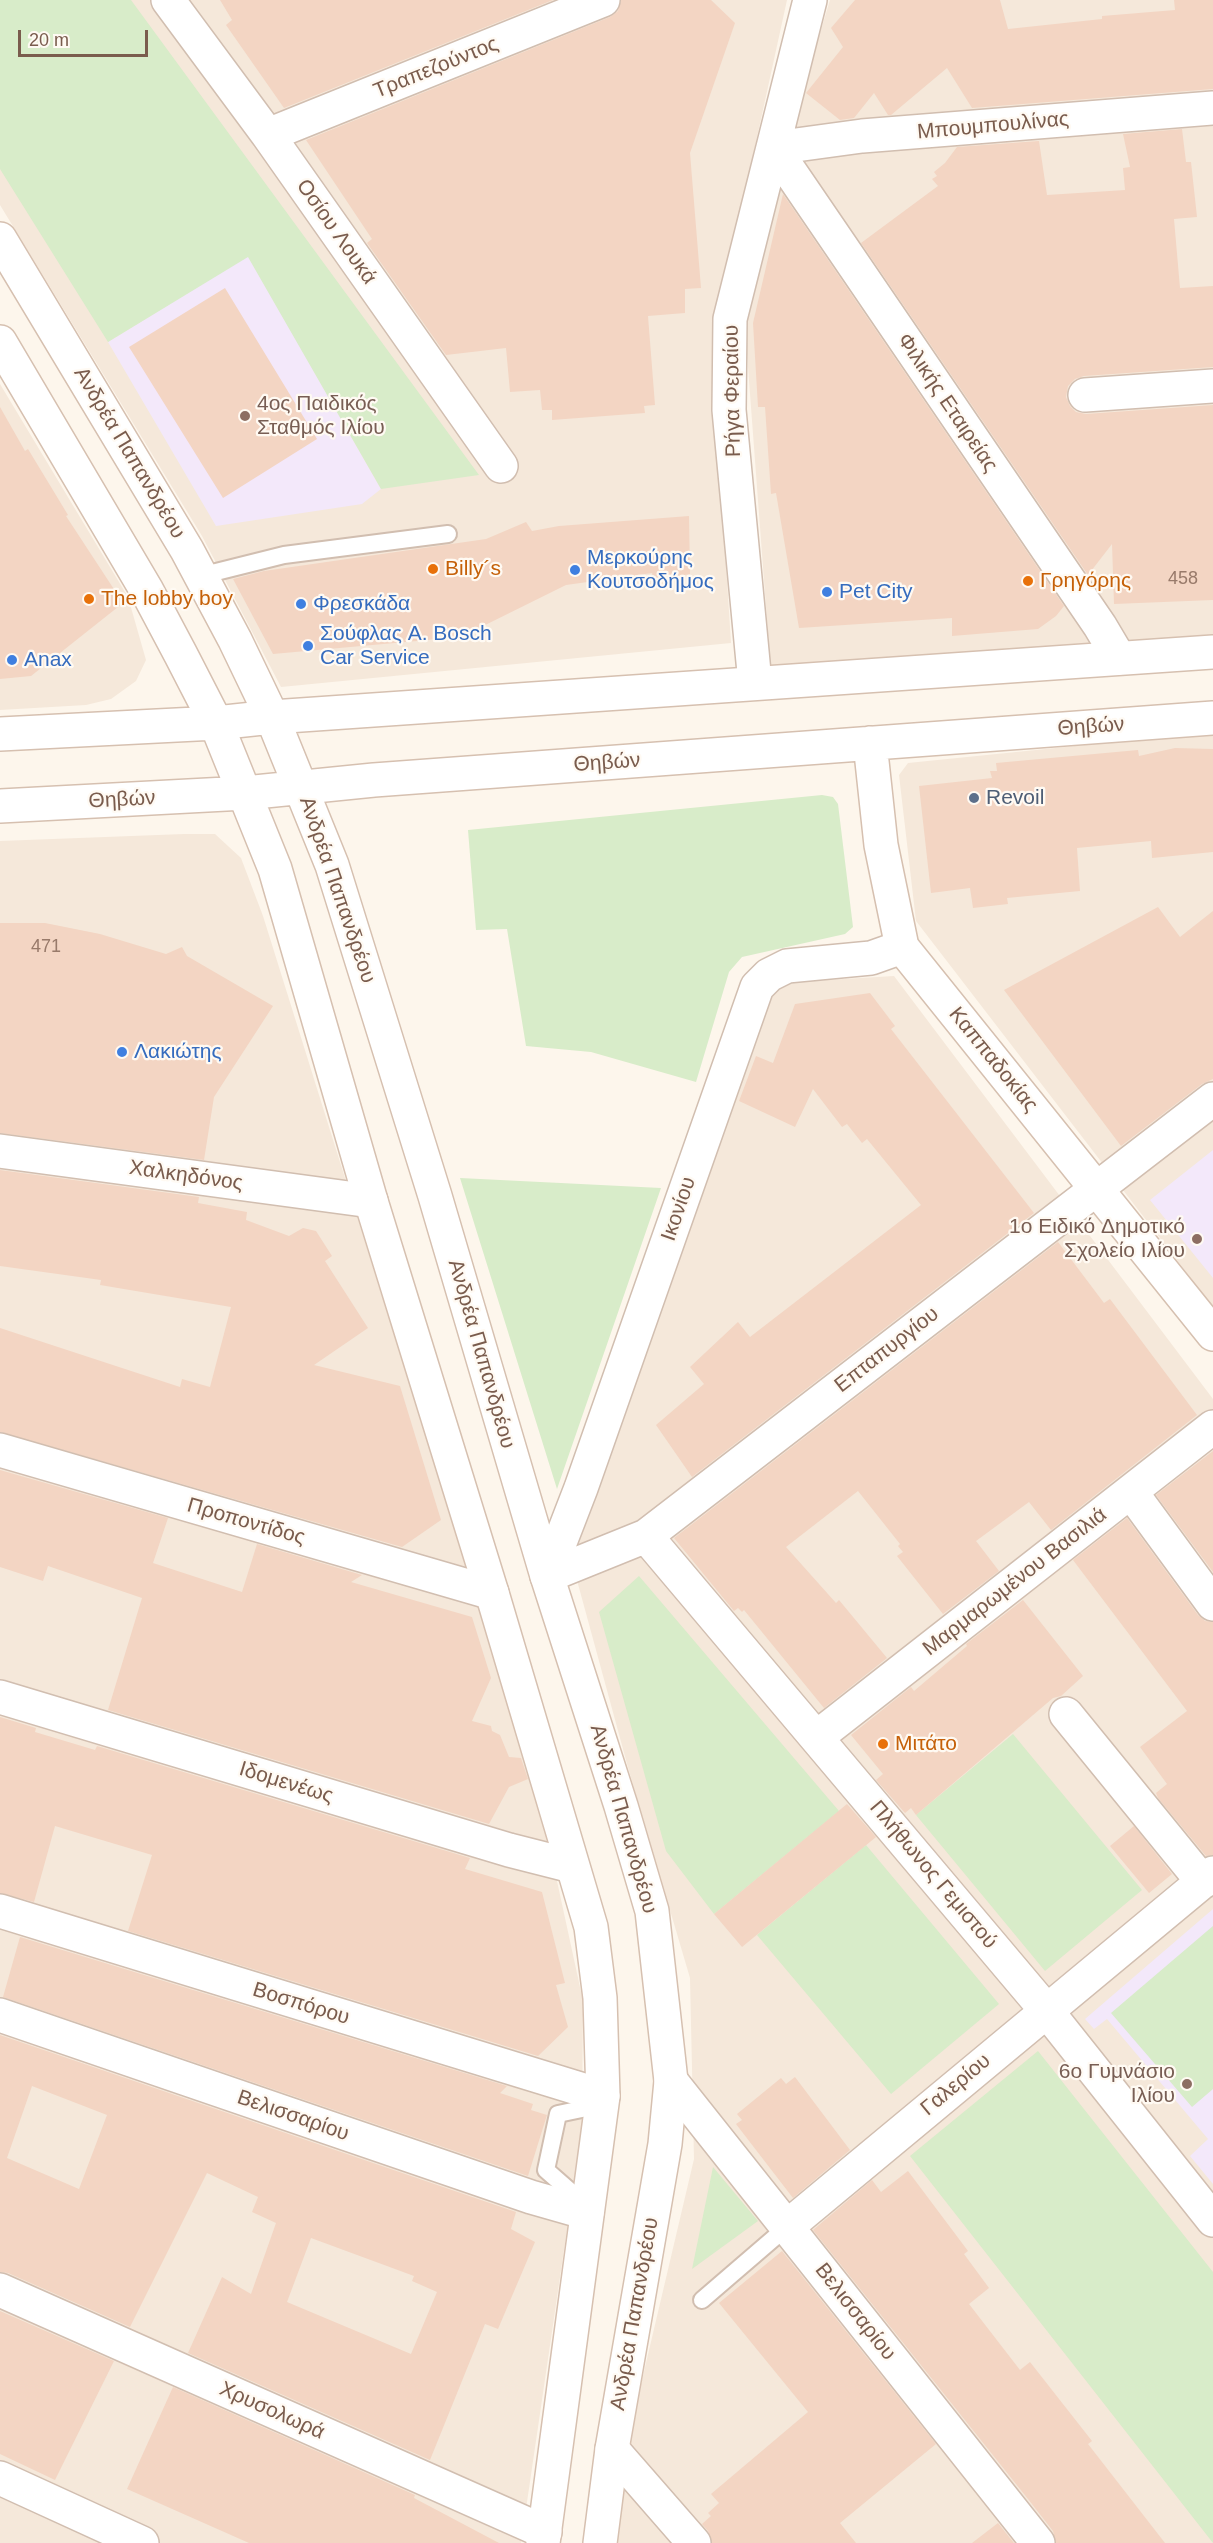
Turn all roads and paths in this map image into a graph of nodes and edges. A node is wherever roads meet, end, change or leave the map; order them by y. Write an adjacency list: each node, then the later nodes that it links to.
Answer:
1 (168, 0): 5 (street, Οσίου Λουκά)
2 (603, 0): 5 (street, Τραπεζούντος)
3 (810, 0): 6 (street, Ρήγα Φεραίου)
4 (1213, 108): 6 (street, Μπουμπουλίνας)
5 (268, 135): 11 (street, Οσίου Λουκά)
6 (774, 148): 15 (street, Φιλικής Εταιρείας); 16 (street, Ρήγα Φεραίου)
7 (0, 239): 13 (street, Ανδρέα Παπανδρέου)
8 (0, 342): 19 (street)
9 (1213, 386): 10 (street)
10 (1084, 395)
11 (501, 466)
12 (448, 534): 13 (lane)
13 (200, 576): 17 (street, Ανδρέα Παπανδρέου)
14 (1213, 652): 15 (street)
15 (1119, 658): 16 (street)
16 (755, 683): 17 (street)
17 (272, 717): 19 (street); 22 (street, Ανδρέα Παπανδρέου)
18 (1213, 718): 21 (street, Θηβών)
19 (216, 723): 20 (street); 23 (street)
20 (0, 734)
21 (870, 743): 22 (street, Θηβών); 25 (street, Καππαδοκίας)
22 (302, 788): 23 (street, Θηβών); 35 (street, Ανδρέα Παπανδρέου)
23 (245, 793): 24 (street, Θηβών); 29 (street)
24 (0, 806)
25 (902, 947): 28 (street, Καππαδοκίας); 35 (street, Ικονίου)
26 (1213, 1099): 28 (street, Επταπυργίου)
27 (0, 1151): 29 (street, Χαλκηδόνος)
28 (1096, 1189): 30 (street, Καππαδοκίας); 34 (street, Επταπυργίου)
29 (371, 1201): 36 (street)
30 (1213, 1334)
31 (1213, 1427): 33 (street, Μαρμαρωμένου Βασιλιά)
32 (0, 1450): 36 (street, Προποντίδος)
33 (1131, 1491): 37 (street); 40 (street, Μαρμαρωμένου Βασιλιά)
34 (646, 1536): 35 (street, Επταπυργίου); 40 (street, Πλήθωνος Γεμιστού)
35 (547, 1576): 46 (street, Ανδρέα Παπανδρέου)
36 (492, 1593): 41 (street)
37 (1213, 1604)
38 (0, 1697): 41 (street, Ιδομενέως)
39 (1066, 1714): 42 (street)
40 (817, 1737): 44 (street, Πλήθωνος Γεμιστού)
41 (572, 1866): 47 (street)
42 (1208, 1878): 44 (street, Γαλερίου)
43 (2, 1919): 47 (street, Βοσπόρου)
44 (1046, 2010): 49 (street, Πλήθωνος Γεμιστού); 50 (street, Γαλερίου)
45 (0, 2015): 48 (street, Βελισσαρίου)
46 (671, 2081): 50 (street, Βελισσαρίου); 53 (street, Ανδρέα Παπανδρέου)
47 (602, 2101): 48 (street); 48 (lane)
48 (587, 2210): 55 (street)
49 (1213, 2220)
50 (788, 2226): 52 (lane, Γαλερίου); 59 (street, Βελισσαρίου)
51 (0, 2290): 55 (street, Χρυσολωρά)
52 (702, 2300)
53 (612, 2449): 56 (street, Ανδρέα Παπανδρέου); 58 (street)
54 (0, 2478): 57 (street)
55 (544, 2538)
56 (603, 2541)
57 (142, 2543)
58 (694, 2543)
59 (1038, 2543)

